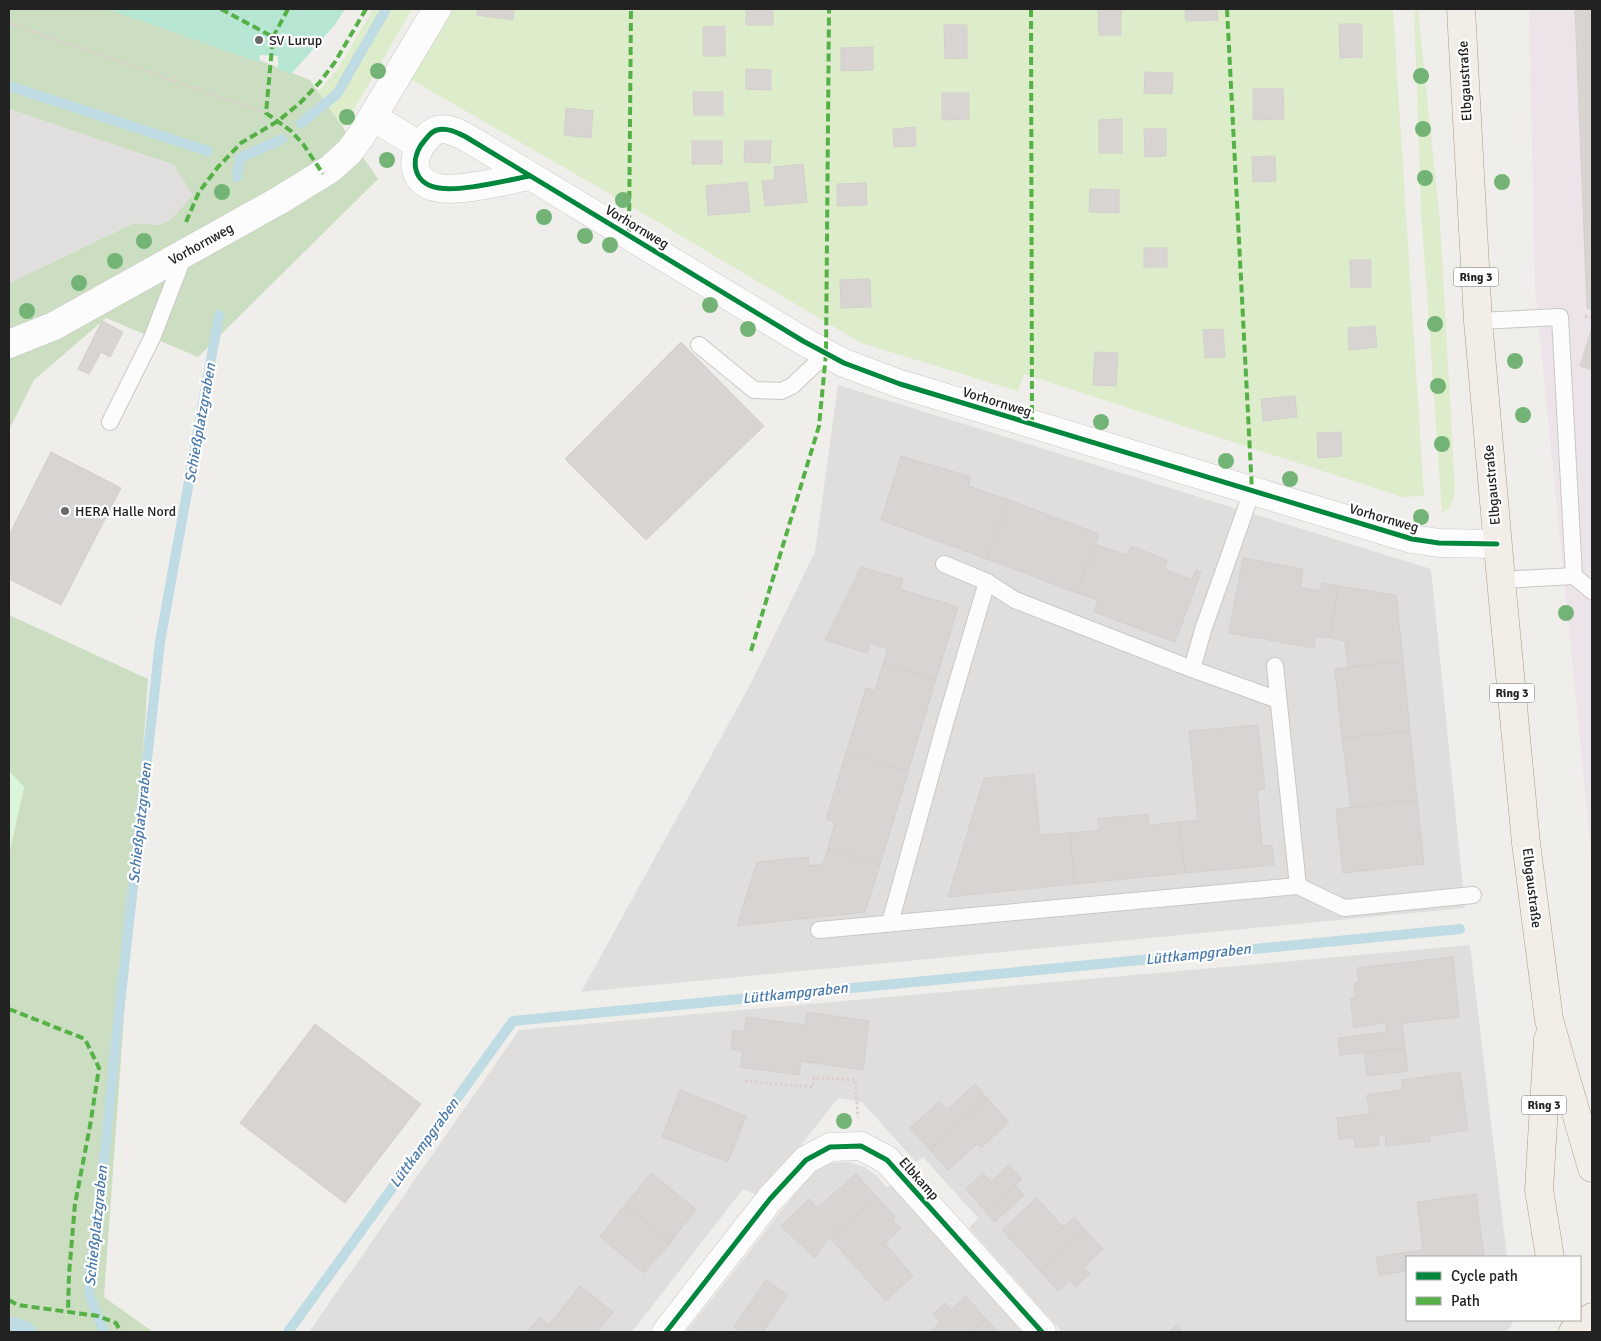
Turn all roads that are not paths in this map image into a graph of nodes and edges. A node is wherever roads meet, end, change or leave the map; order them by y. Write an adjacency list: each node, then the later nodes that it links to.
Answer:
1 (436, 9): 3 (street, Vorhornweg)
2 (1461, 9): 7 (main road, Elbgaustraße / Ring 3)
3 (372, 117): 4 (street); 6 (street, Vorhornweg)
4 (420, 146): 5 (street, Vorhornweg); 5 (street)
5 (530, 176): 10 (street, Vorhornweg)
6 (185, 253): 8 (street, Vorhornweg); 11 (lane)
7 (1478, 321): 13 (main road, Elbgaustraße / Ring 3); 15 (lane)
8 (9, 344)
9 (699, 344): 10 (lane)
10 (826, 354): 12 (street, Vorhornweg)
11 (110, 422)
12 (1252, 491): 13 (street, Vorhornweg); 20 (lane)
13 (1498, 544): 16 (main road, Elbgaustraße / Ring 3)
14 (944, 564): 17 (lane)
15 (1574, 576): 16 (lane); 18 (lane)
16 (1501, 580): 26 (main road, Elbgaustraße / Ring 3)
17 (987, 582): 20 (lane); 24 (lane)
18 (1592, 591)
19 (1275, 666): 21 (lane)
20 (1192, 669): 21 (lane)
21 (1278, 700): 22 (lane)
22 (1298, 886): 23 (lane); 24 (lane)
23 (1472, 895)
24 (890, 923): 25 (lane)
25 (819, 930)
26 (1549, 1020): 27 (main road, Elbgaustraße / Ring 3); 28 (main road, Elbgaustraße / Ring 3)
27 (1592, 1168)
28 (1550, 1256)
29 (1592, 1317): 32 (main road)
30 (666, 1332): 31 (street, Elbkamp)
31 (1042, 1332)
32 (1573, 1332)

